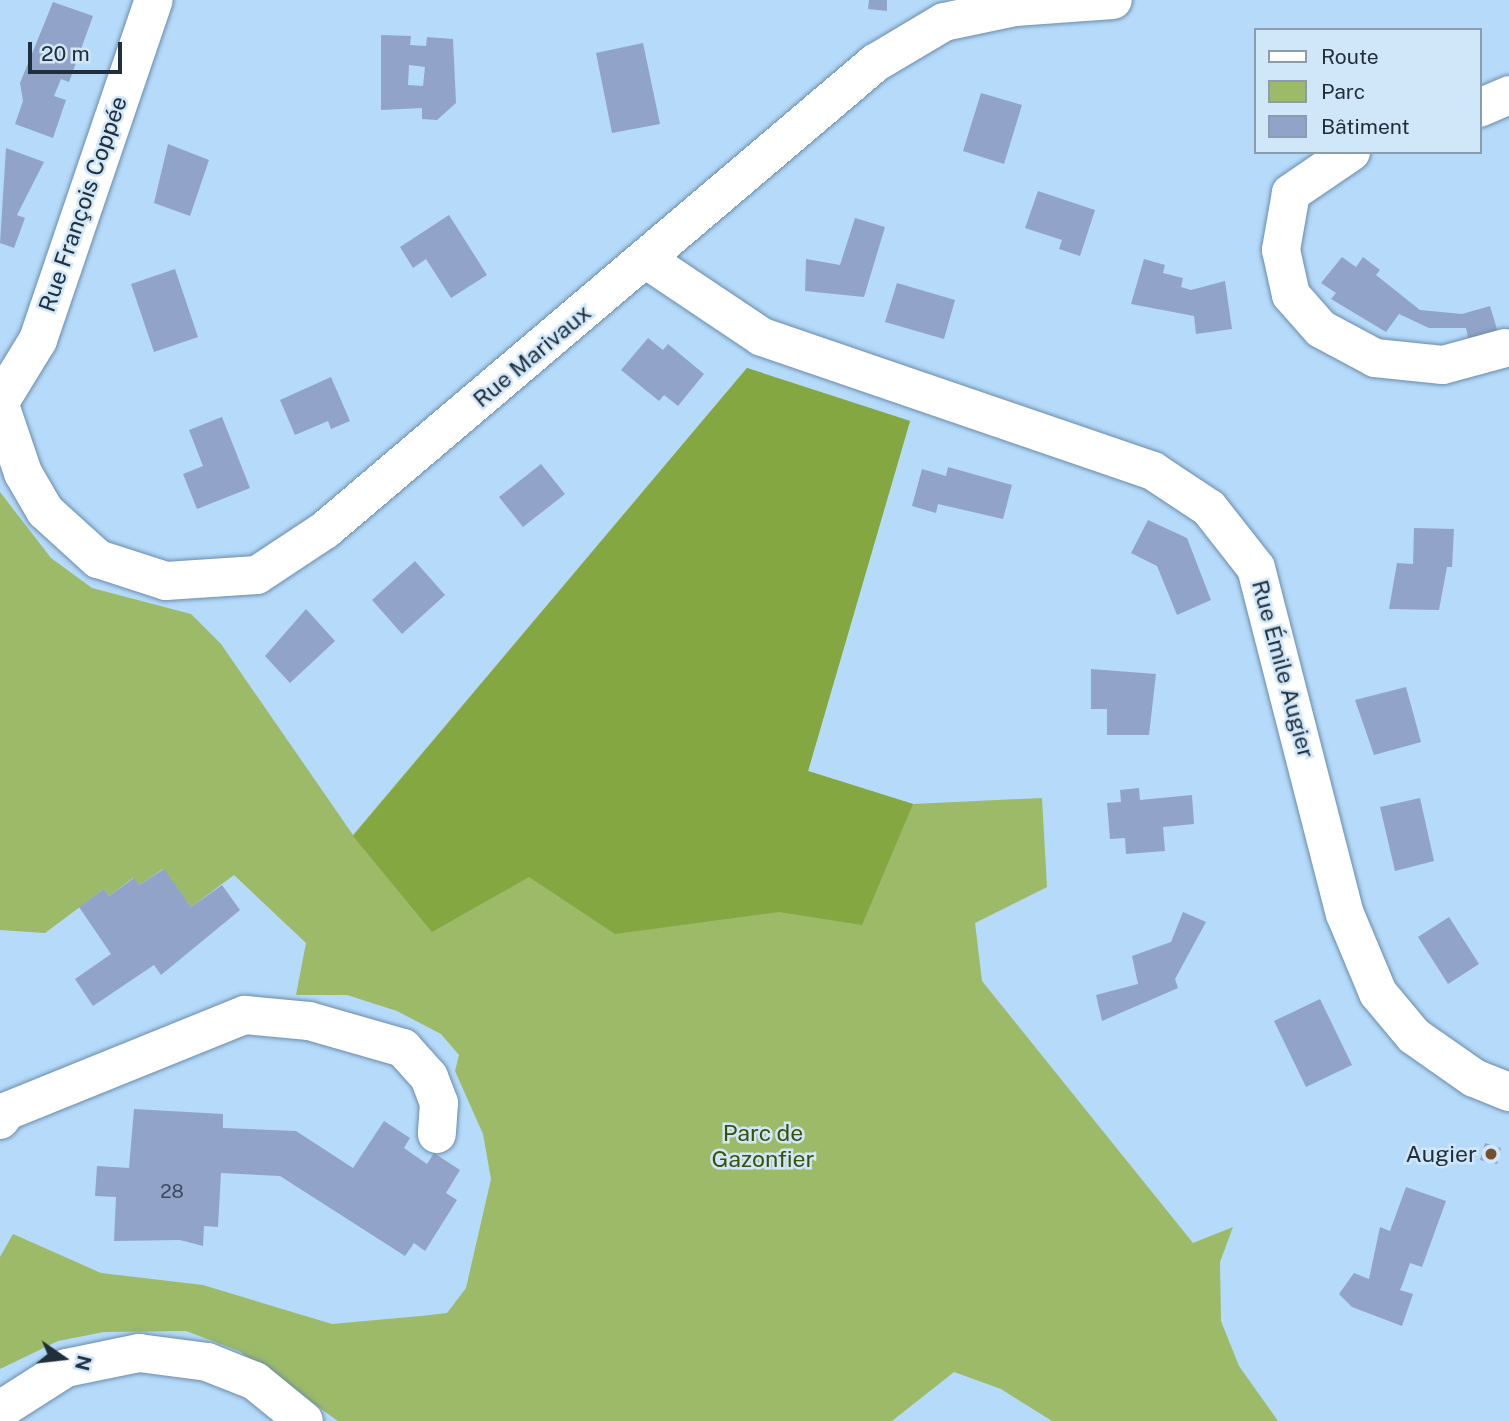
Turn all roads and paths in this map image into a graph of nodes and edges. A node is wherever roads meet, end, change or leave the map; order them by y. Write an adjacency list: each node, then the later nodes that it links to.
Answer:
1 (153, 0): 9 (street, Rue François Coppée)
2 (1114, 0): 3 (street, Rue Marivaux)
3 (942, 11): 7 (street, Rue Marivaux)
4 (1509, 95): 5 (street)
5 (1481, 107)
6 (1348, 154): 8 (street)
7 (648, 260): 9 (street, Rue Marivaux); 10 (street, Rue Émile Augier)
8 (1505, 348)
9 (0, 404)
10 (1509, 1091)
11 (0, 1120): 12 (street)
12 (437, 1133)
13 (0, 1410): 14 (street)
14 (304, 1421)

